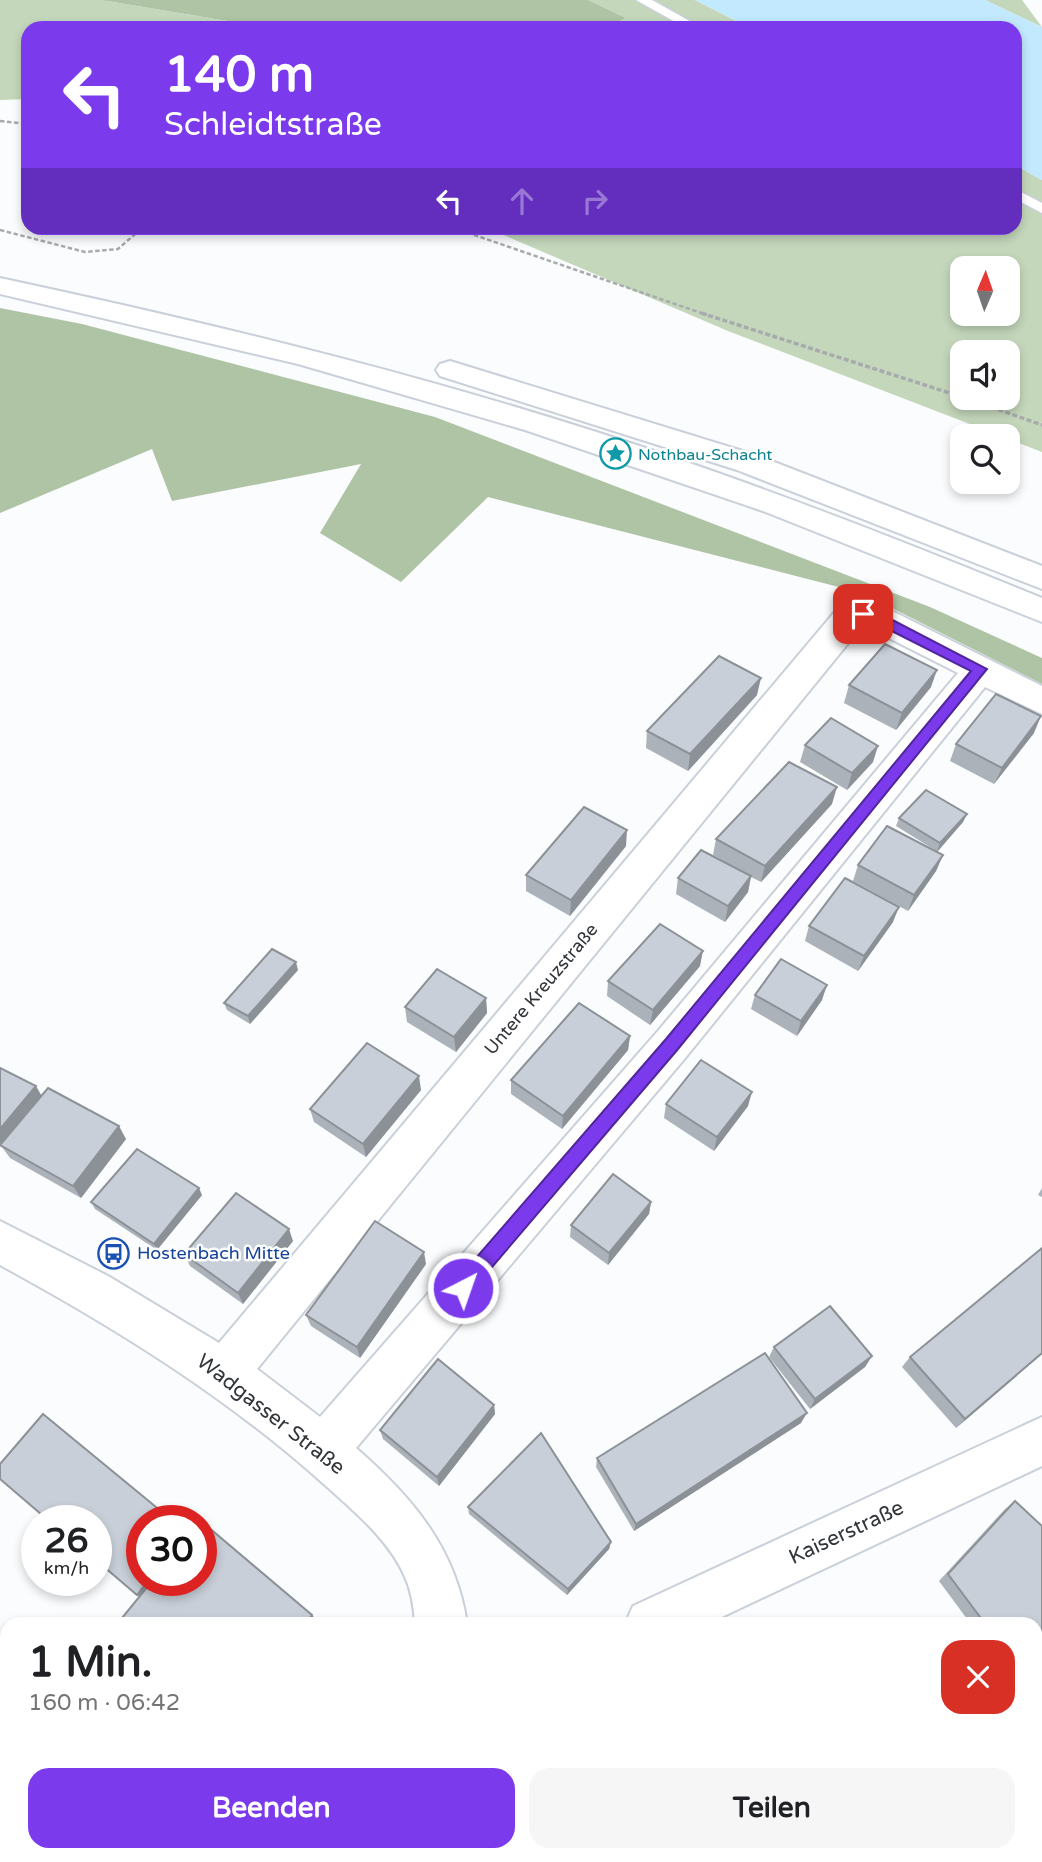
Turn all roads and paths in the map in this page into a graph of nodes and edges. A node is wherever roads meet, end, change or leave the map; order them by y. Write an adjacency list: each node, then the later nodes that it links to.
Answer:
1 (642, 0): 2 (lane)
2 (682, 21)
3 (0, 121): 4 (path)
4 (21, 123)
5 (1022, 197): 6 (lane)
6 (1042, 208)
7 (0, 230): 8 (path)
8 (134, 235)
9 (474, 235): 12 (path)
10 (0, 260): 15 (main road)
11 (0, 286): 16 (main road)
12 (950, 393)
13 (1000, 410): 14 (path)
14 (1042, 425)
15 (1042, 578)
16 (1042, 611)
17 (980, 669): 18 (main road); 20 (main road, Untere Kreuzstraße); 22 (main road)
18 (1042, 701)
19 (0, 1242): 20 (main road, Wadgasser Straße)
20 (224, 1373): 22 (main road, Wadgasser Straße)
21 (1042, 1441): 24 (main road, Kaiserstraße)
22 (323, 1450): 23 (main road, Wadgasser Straße)
23 (439, 1617)
24 (666, 1617)

